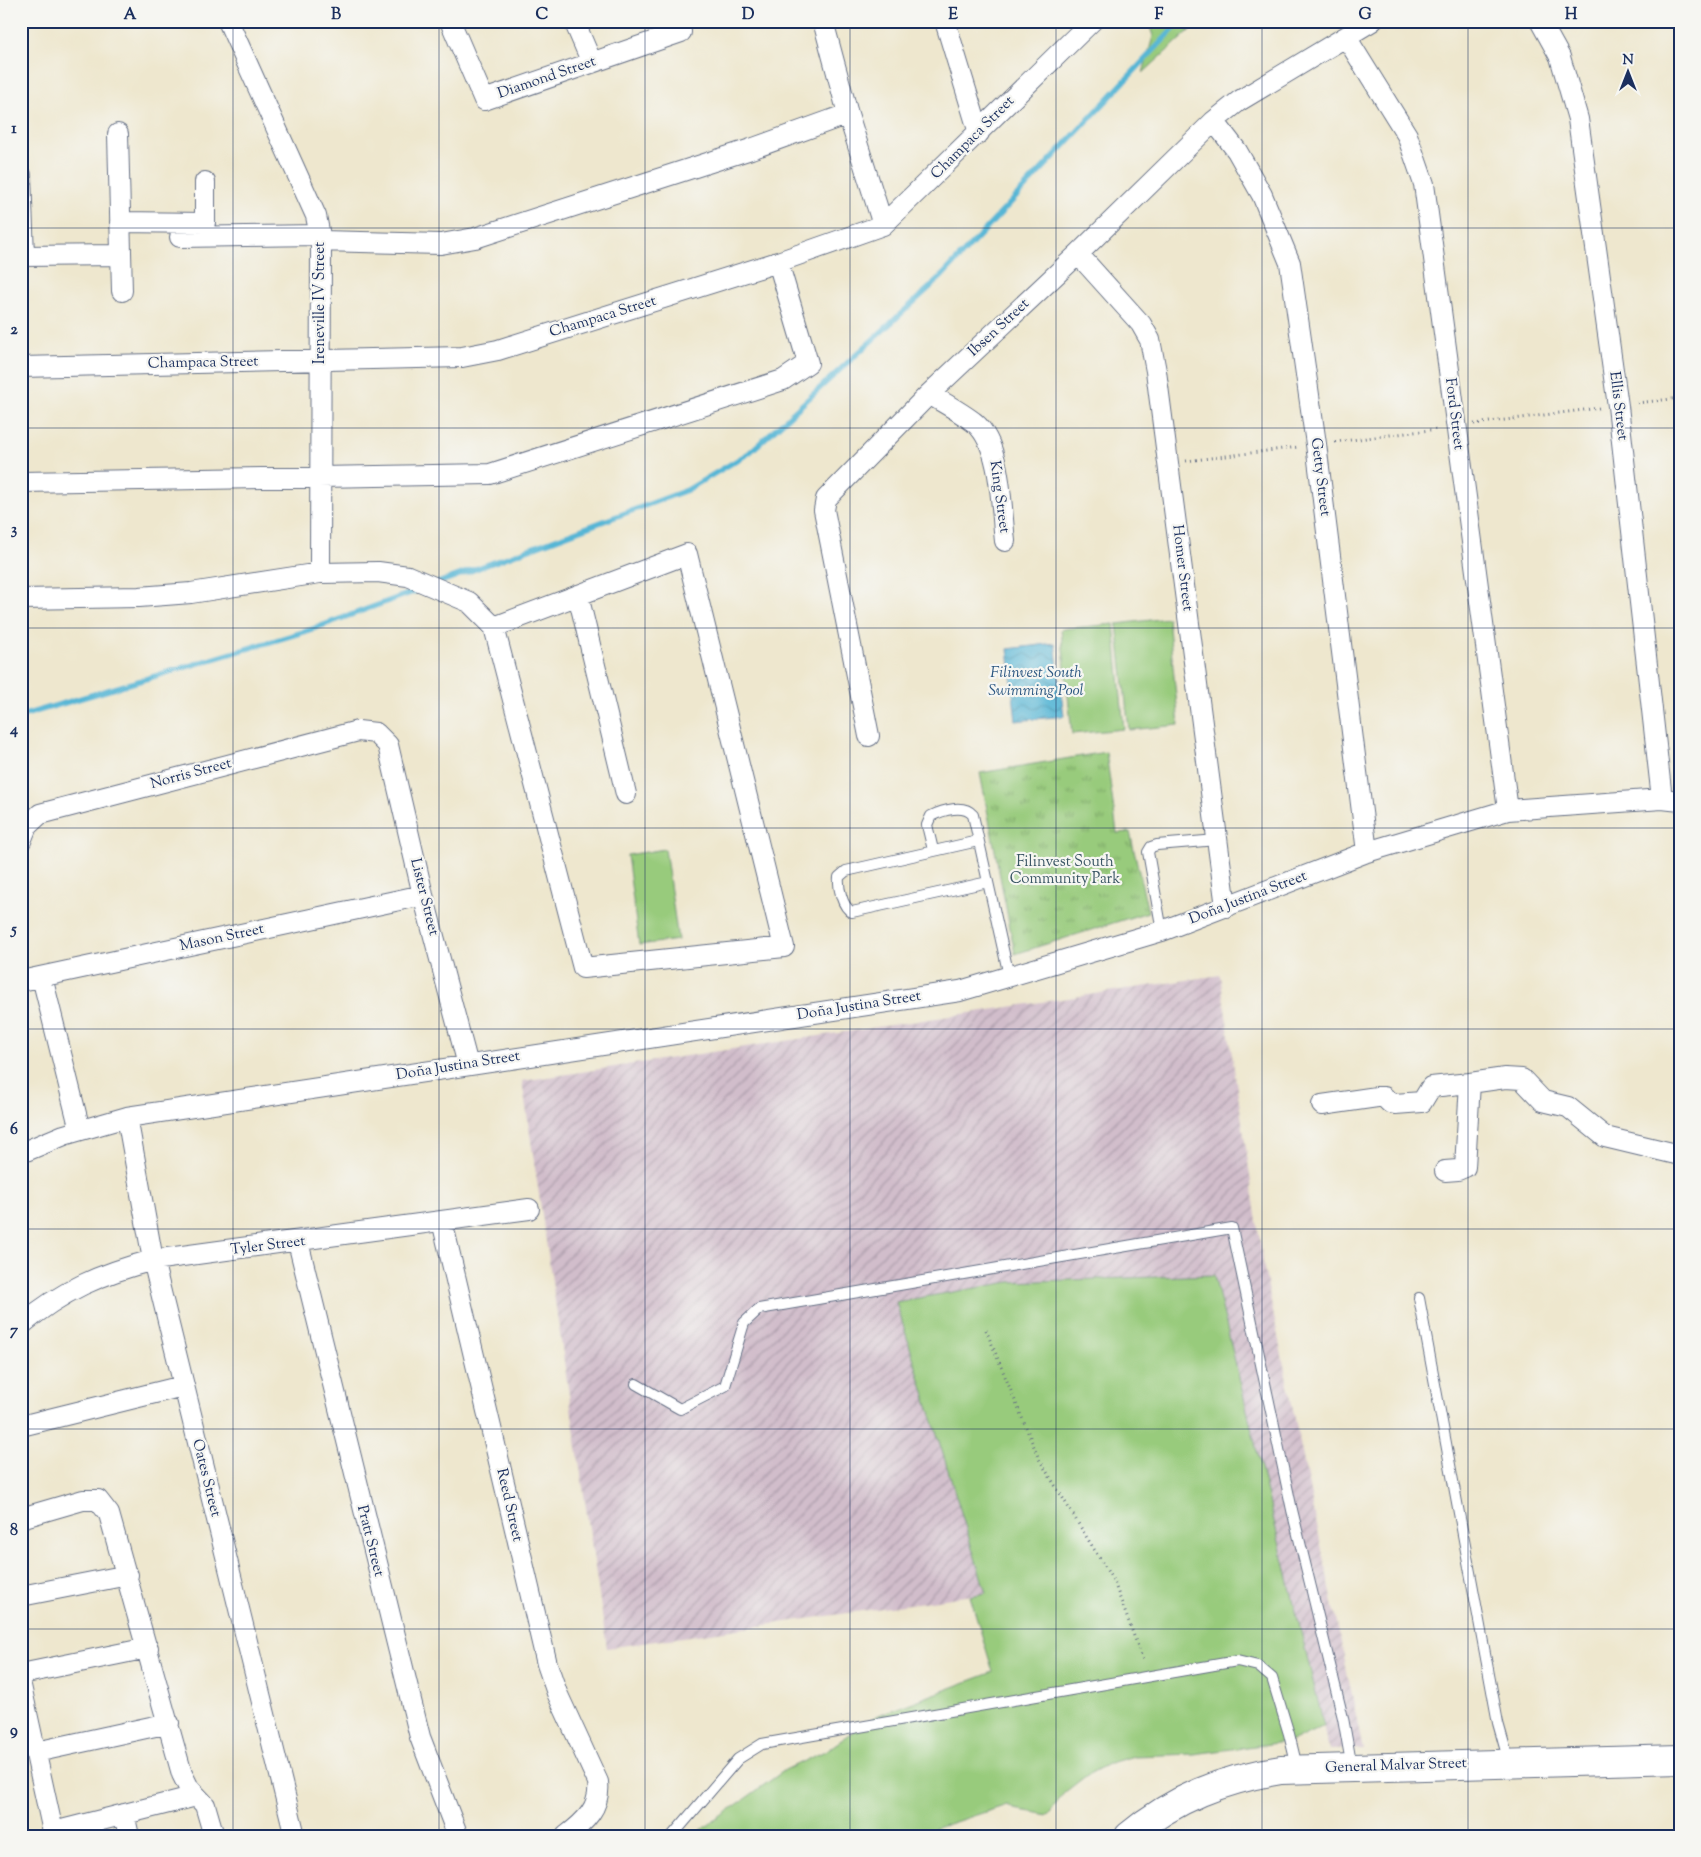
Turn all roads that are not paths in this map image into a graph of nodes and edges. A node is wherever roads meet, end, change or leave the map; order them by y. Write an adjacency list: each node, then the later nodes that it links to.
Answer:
1 (228, 21): 23 (street, Ireneville IV Street)
2 (450, 21): 13 (street, Diamond Street)
3 (574, 21): 13 (street)
4 (678, 21): 13 (street, Diamond Street)
5 (823, 21): 14 (street)
6 (945, 21): 16 (street)
7 (1066, 21): 12 (street)
8 (1092, 21): 12 (street, Champaca Street)
9 (1372, 21): 11 (street, Ibsen Street)
10 (1540, 21): 42 (street, Ellis Street)
11 (1346, 37): 15 (street, Ibsen Street); 43 (street, Ford Street)
12 (1072, 40): 16 (street, Champaca Street)
13 (592, 63)
14 (848, 114): 21 (street); 23 (street)
15 (1214, 121): 24 (street, Ibsen Street); 48 (street, Getty Street)
16 (979, 133): 21 (street, Champaca Street)
17 (118, 134): 20 (street)
18 (21, 175): 25 (street)
19 (205, 182): 20 (street)
20 (120, 222): 26 (street)
21 (883, 225): 27 (street, Champaca Street)
22 (180, 236): 23 (street)
23 (321, 238): 29 (street, Ireneville IV Street)
24 (1078, 254): 31 (street, Ibsen Street); 44 (street, Homer Street)
25 (23, 256): 26 (street)
26 (121, 256): 28 (street)
27 (778, 262): 29 (street, Champaca Street); 32 (street)
28 (122, 291)
29 (320, 360): 30 (street, Champaca Street); 32 (street, Ireneville IV Street)
30 (21, 367)
31 (929, 394): 34 (street, King Street); 40 (street, Ibsen Street)
32 (320, 477): 33 (street); 35 (street, Ireneville IV Street)
33 (21, 482)
34 (1005, 541)
35 (320, 573): 37 (street); 38 (street)
36 (578, 595): 38 (street); 38 (street); 41 (street)
37 (21, 599)
38 (494, 626)
39 (376, 733): 45 (street, Norris Street); 50 (street, Lister Street)
40 (869, 736)
41 (626, 794)
42 (1671, 800): 43 (street, Doña Justina Street)
43 (1508, 810): 48 (street, Doña Justina Street)
44 (1217, 840): 51 (street, Homer Street); 52 (lane)
45 (21, 841)
46 (978, 841): 47 (lane); 47 (lane); 49 (lane)
47 (933, 850): 49 (lane)
48 (1367, 852): 51 (street, Doña Justina Street)
49 (988, 882): 53 (lane)
50 (423, 895): 54 (street, Mason Street); 56 (street, Lister Street)
51 (1226, 907): 52 (street, Doña Justina Street)
52 (1162, 931): 53 (street, Doña Justina Street)
53 (1009, 976): 56 (street, Doña Justina Street)
54 (42, 977): 55 (street, Mason Street); 60 (street)
55 (21, 981)
56 (468, 1065): 59 (street, Doña Justina Street)
57 (1470, 1083): 58 (street); 62 (street); 63 (street)
58 (1322, 1105)
59 (127, 1117): 60 (street, Doña Justina Street); 67 (street, Oates Street)
60 (80, 1130): 61 (street, Doña Justina Street)
61 (21, 1153)
62 (1680, 1155)
63 (1445, 1170)
64 (529, 1209): 65 (street, Tyler Street)
65 (442, 1221): 66 (street, Tyler Street); 92 (street, Reed Street)
66 (298, 1242): 67 (street, Tyler Street); 91 (street, Pratt Street)
67 (153, 1260): 69 (street, Tyler Street); 71 (street, Oates Street)
68 (1420, 1298): 82 (lane)
69 (21, 1325)
70 (636, 1384): 83 (lane)
71 (183, 1386): 72 (street); 90 (street, Oates Street)
72 (21, 1426)
73 (21, 1518): 74 (street)
74 (128, 1575): 75 (street); 76 (street)
75 (21, 1596)
76 (148, 1648): 77 (street); 79 (street)
77 (21, 1674)
78 (21, 1686): 80 (street)
79 (168, 1722): 80 (street); 85 (street)
80 (36, 1752): 87 (street)
81 (1680, 1760): 82 (highway, General Malvar Street)
82 (1509, 1763): 83 (highway, General Malvar Street)
83 (1352, 1768): 84 (highway, General Malvar Street)
84 (1297, 1769): 93 (lane); 94 (highway, General Malvar Street)
85 (196, 1796): 86 (street); 89 (street)
86 (124, 1814): 87 (street); 88 (street)
87 (54, 1834)
88 (129, 1836)
89 (214, 1836)
90 (295, 1836)
91 (458, 1836)
92 (566, 1836)
93 (672, 1836)
94 (1129, 1836)

